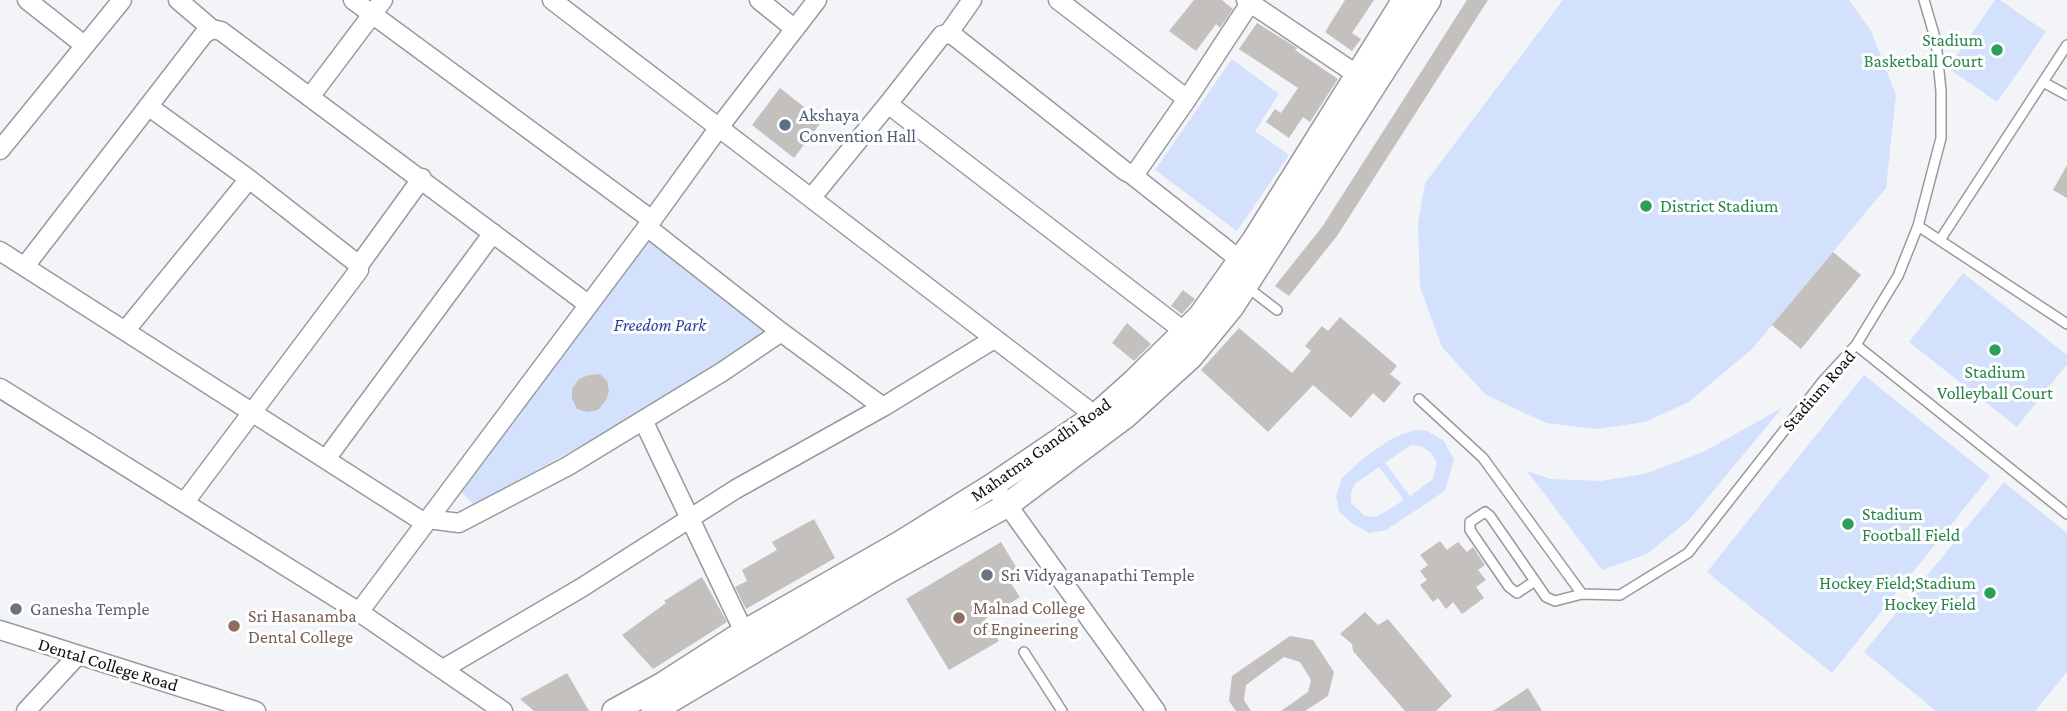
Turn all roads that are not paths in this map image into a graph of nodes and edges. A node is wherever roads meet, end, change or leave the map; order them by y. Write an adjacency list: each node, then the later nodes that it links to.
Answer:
1 (27, 0): 19 (street)
2 (122, 0): 19 (street)
3 (178, 0): 16 (street)
4 (353, 0): 15 (street)
5 (383, 0): 15 (street)
6 (552, 0): 28 (street)
7 (759, 0): 17 (street)
8 (817, 0): 17 (street)
9 (972, 0): 18 (street)
10 (1058, 0): 25 (street)
11 (1404, 0): 21 (street, Mahatma Gandhi Road)
12 (1429, 0): 21 (street, Mahatma Gandhi Road)
13 (1924, 0): 35 (lane)
14 (1250, 1): 21 (street); 25 (street)
15 (371, 15): 24 (street); 34 (street)
16 (212, 29): 24 (street); 27 (street)
17 (795, 29): 28 (street)
18 (948, 33): 26 (street); 30 (street)
19 (84, 45): 29 (street)
20 (2067, 45): 22 (lane)
21 (1366, 80): 39 (street, Mahatma Gandhi Road); 42 (street, Mahatma Gandhi Road)
22 (2043, 82): 23 (lane); 37 (lane)
23 (2067, 95)
24 (310, 97): 31 (street)
25 (1187, 99): 30 (street)
26 (888, 104): 33 (street); 48 (street)
27 (148, 106): 32 (street); 41 (street)
28 (720, 126): 33 (street); 34 (street)
29 (0, 150)
30 (1131, 174): 39 (street)
31 (422, 178): 36 (street); 40 (street)
32 (249, 179): 40 (street); 46 (street)
33 (812, 197): 49 (street)
34 (649, 224): 43 (street); 47 (street)
35 (1919, 226): 37 (lane); 50 (lane)
36 (493, 233): 43 (street); 57 (street)
37 (1940, 240): 45 (lane)
38 (0, 251): 41 (street)
39 (1240, 260): 48 (street, Mahatma Gandhi Road)
40 (359, 265): 54 (street)
41 (25, 266): 46 (street)
42 (1245, 286): 44 (lane); 56 (street, Mahatma Gandhi Road)
43 (589, 305): 63 (street)
44 (1277, 310)
45 (2067, 324)
46 (125, 331): 54 (street)
47 (781, 332): 53 (street); 55 (street)
48 (1185, 332): 56 (street, Mahatma Gandhi Road)
49 (994, 339): 53 (street); 56 (street)
50 (1856, 345): 61 (lane, Stadium Road); 65 (lane, Stadium Road)
51 (0, 388): 59 (street)
52 (1419, 399): 65 (lane)
53 (883, 407): 62 (street)
54 (251, 412): 57 (street); 59 (street)
55 (643, 420): 62 (street); 63 (street)
56 (1103, 421): 58 (street, Mahatma Gandhi Road); 60 (street, Mahatma Gandhi Road)
57 (326, 459): 63 (street)
58 (993, 485): 60 (street); 68 (street, Mahatma Gandhi Road)
59 (184, 503): 66 (street)
60 (1006, 506): 76 (street, Mahatma Gandhi Road); 78 (street)
61 (2067, 514)
62 (690, 518): 68 (street); 71 (street)
63 (427, 521): 66 (street)
64 (1535, 582): 64 (lane); 65 (lane, Stadium Road)
65 (1582, 594)
66 (359, 612): 71 (street)
67 (0, 630): 70 (street, Dental College Road)
68 (744, 632): 75 (street, Mahatma Gandhi Road)
69 (1024, 652): 77 (lane)
70 (77, 656): 72 (street); 73 (street, Dental College Road)
71 (443, 670): 74 (street)
72 (26, 711)
73 (256, 711)
74 (503, 711)
75 (614, 711)
76 (653, 711)
77 (1062, 711)
78 (1156, 711)

